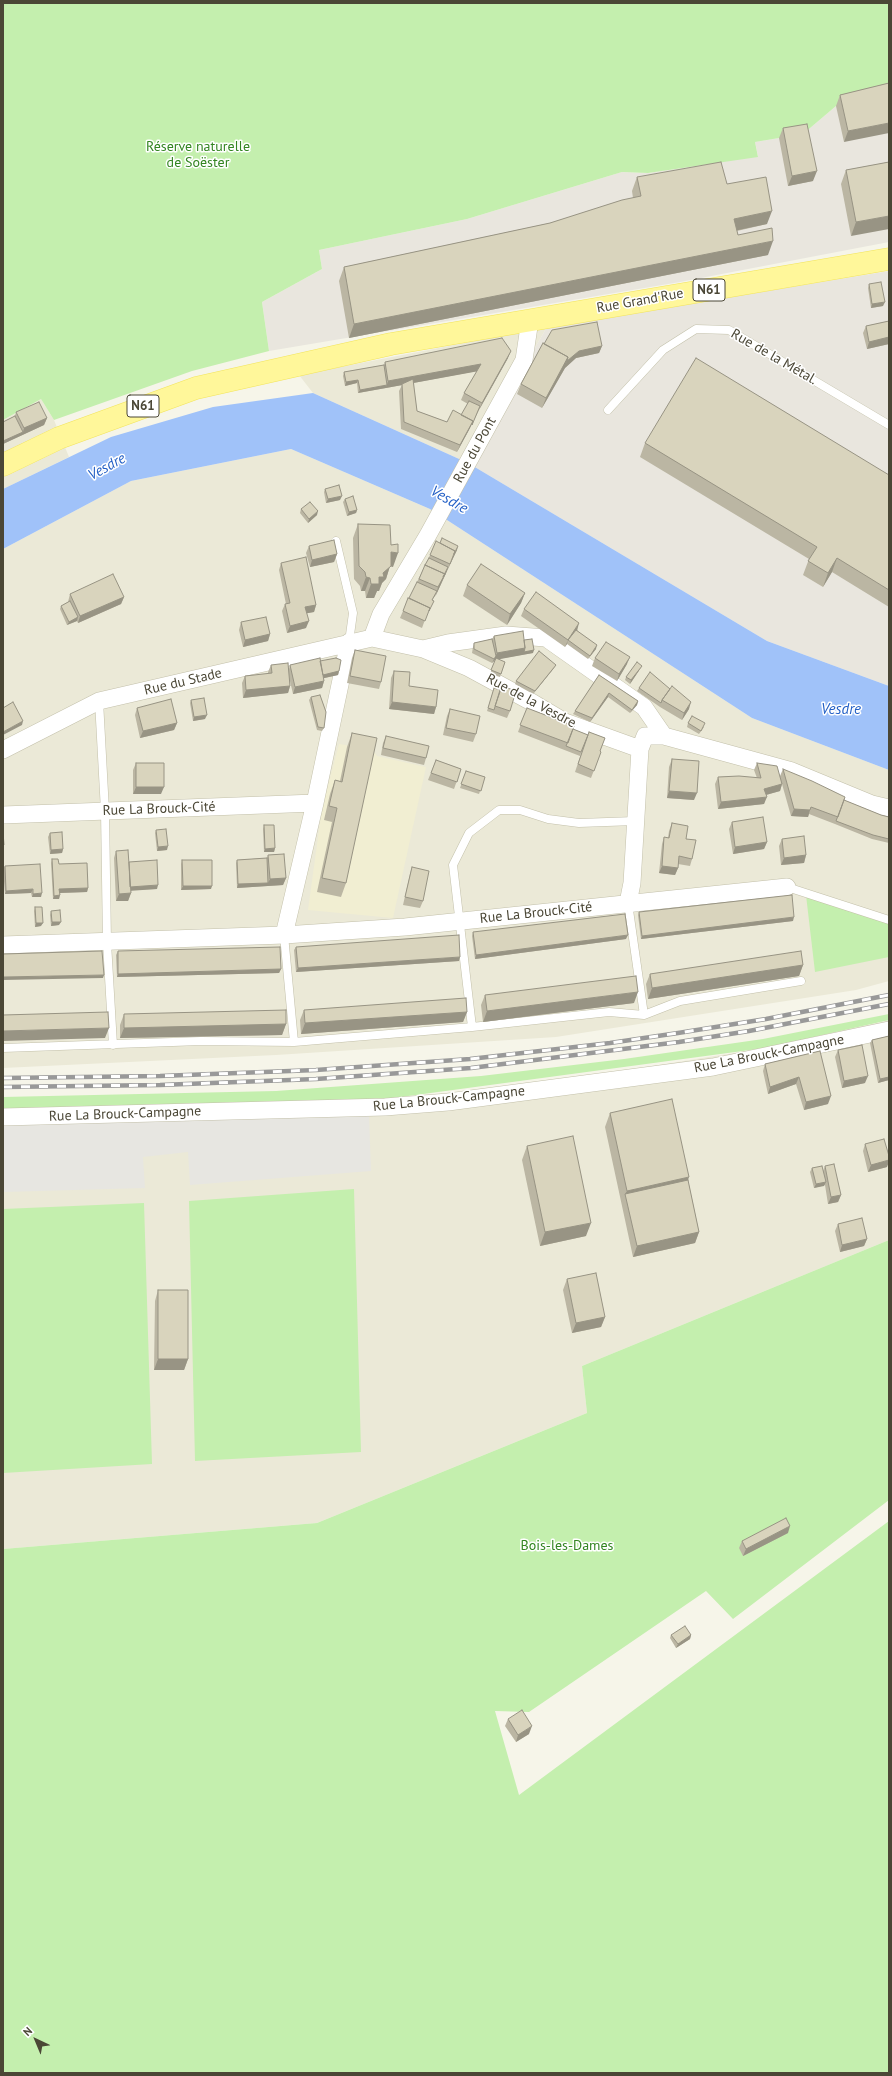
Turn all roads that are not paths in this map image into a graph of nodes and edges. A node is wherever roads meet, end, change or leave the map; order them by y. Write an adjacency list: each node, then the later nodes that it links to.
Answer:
1 (889, 259): 2 (main road, Rue Grand'Rue / N61)
2 (530, 320): 5 (main road, Rue Grand'Rue / N61); 7 (street, Rue du Pont)
3 (608, 410): 4 (lane, Rue de la Métal.)
4 (889, 425)
5 (3, 465)
6 (336, 542): 8 (lane)
7 (372, 638): 8 (street, Rue du Stade); 9 (street, Rue de la Vesdre)
8 (349, 642): 10 (street, Rue du Stade); 14 (street)
9 (423, 649): 11 (street, Rue de la Vesdre); 12 (street, Rue de la Vesdre)
10 (99, 701): 13 (street, Rue du Stade); 16 (lane)
11 (664, 736): 12 (street); 15 (street)
12 (640, 749): 18 (street)
13 (3, 750)
14 (315, 803): 16 (street, Rue La Brouck-Cité); 23 (street)
15 (889, 808)
16 (105, 811): 17 (street, Rue La Brouck-Cité); 24 (lane)
17 (3, 815)
18 (635, 821): 20 (street); 21 (lane)
19 (787, 887): 20 (street, Rue La Brouck-Cité); 22 (lane)
20 (628, 903): 21 (street, Rue La Brouck-Cité); 27 (lane)
21 (461, 920): 23 (street, Rue La Brouck-Cité); 28 (lane)
22 (889, 920)
23 (284, 935): 24 (street, Rue La Brouck-Cité); 30 (lane)
24 (107, 942): 25 (street, Rue La Brouck-Cité); 31 (lane)
25 (3, 945)
26 (801, 980): 27 (lane)
27 (644, 1015): 28 (lane)
28 (472, 1027): 30 (lane)
29 (889, 1030): 33 (street, Rue La Brouck-Campagne)
30 (294, 1042): 31 (lane)
31 (113, 1045): 32 (lane)
32 (3, 1048)
33 (3, 1117)

